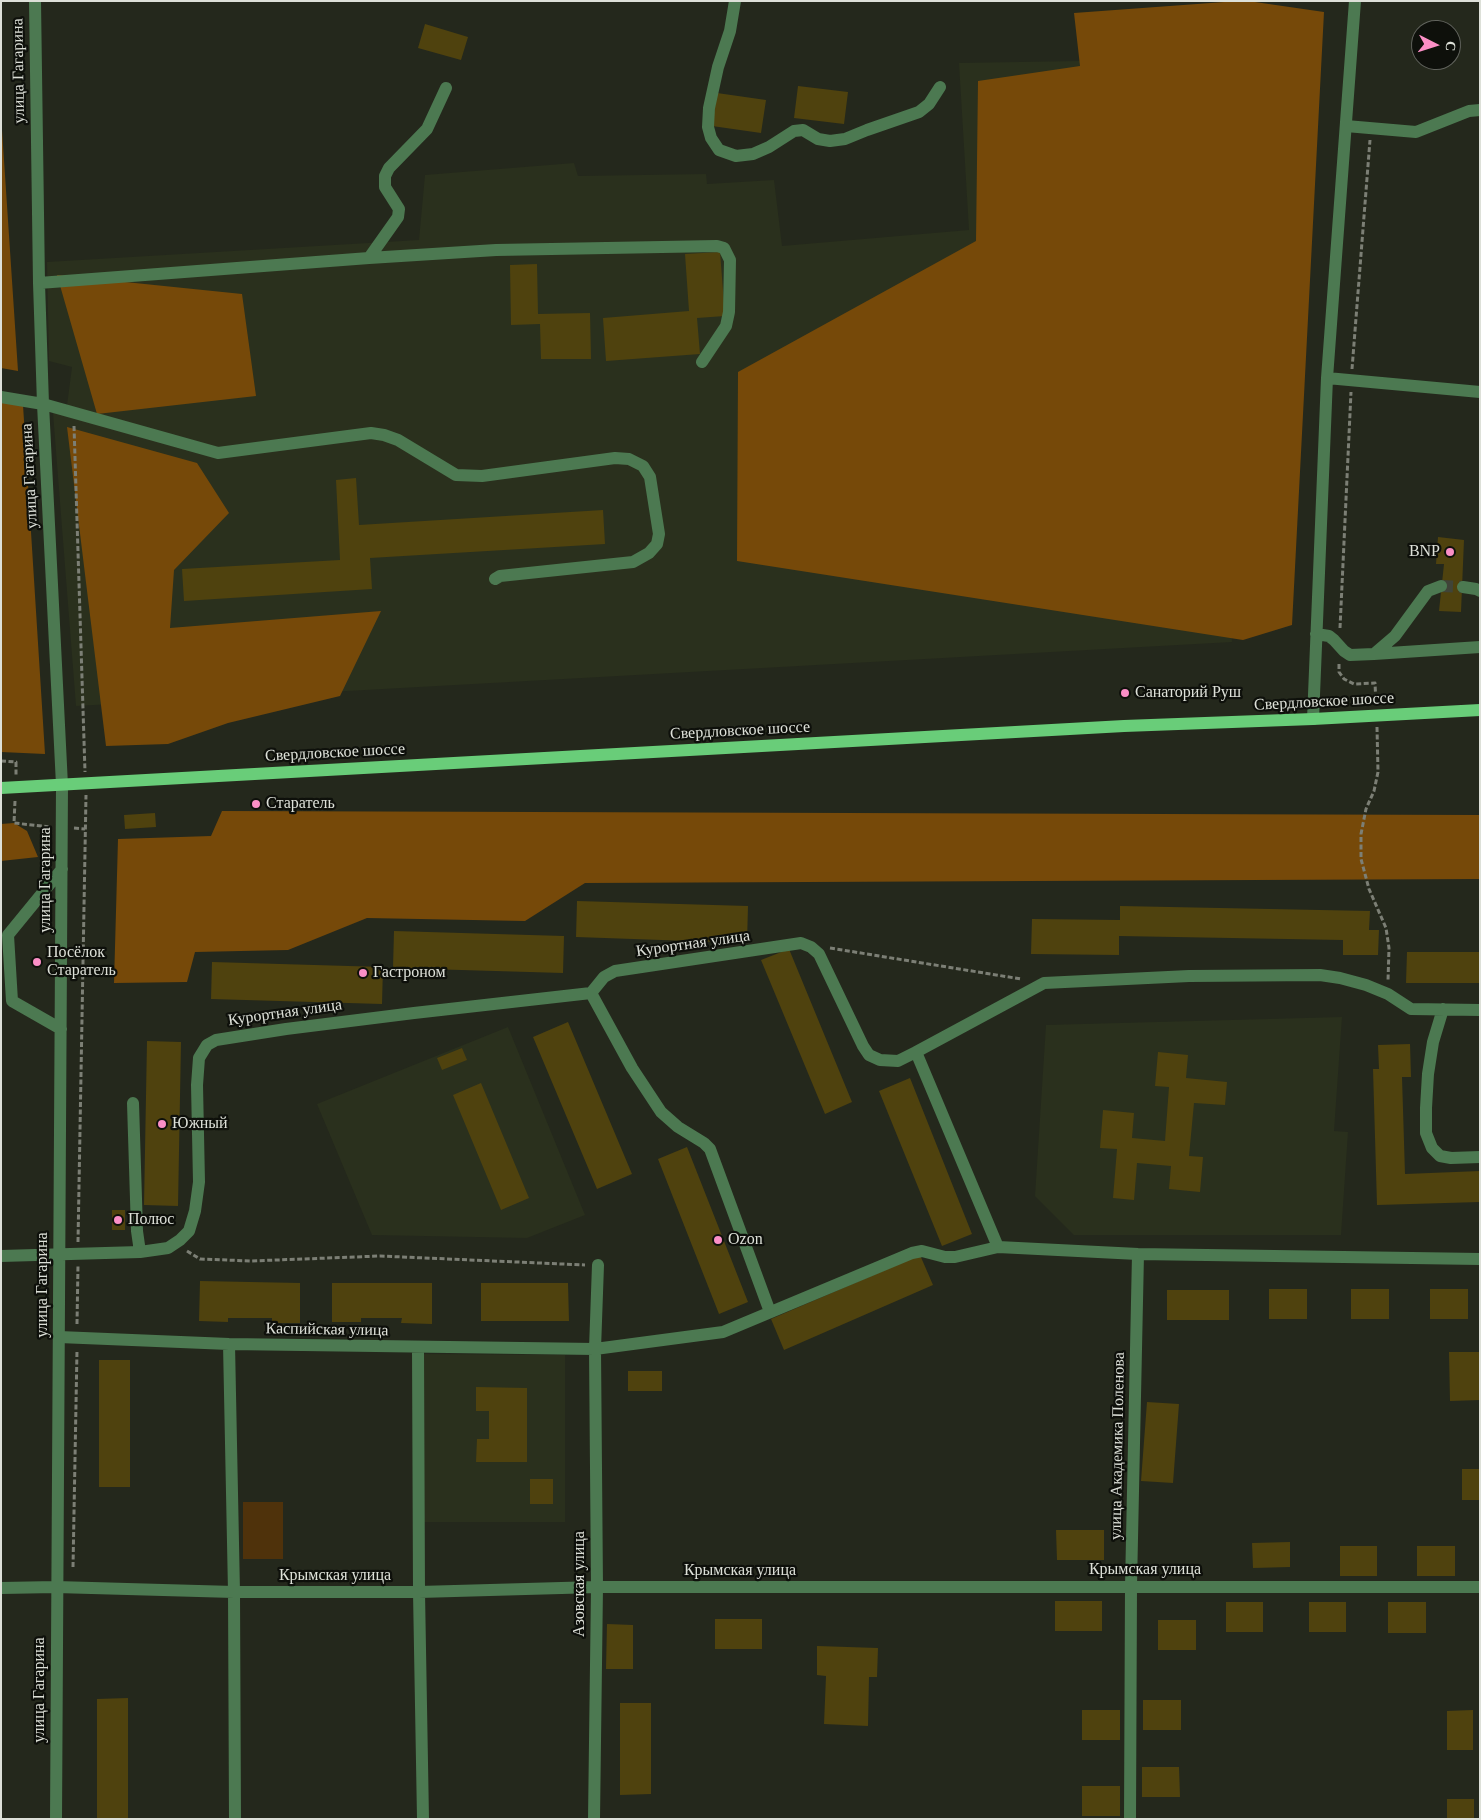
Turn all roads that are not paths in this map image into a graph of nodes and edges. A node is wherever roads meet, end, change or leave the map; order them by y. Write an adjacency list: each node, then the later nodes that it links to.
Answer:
1 (35, 1): 9 (street, улица Гагарина)
2 (735, 1): 4 (street)
3 (1355, 1): 7 (street)
4 (940, 87)
5 (446, 88): 8 (street)
6 (1480, 110): 7 (street)
7 (1346, 126): 11 (street)
8 (369, 258): 9 (street); 10 (street)
9 (39, 283): 14 (street, улица Гагарина)
10 (702, 362)
11 (1328, 378): 12 (street); 19 (street)
12 (1480, 392)
13 (1, 396): 14 (street)
14 (43, 404): 15 (street); 24 (street, улица Гагарина)
15 (495, 579)
16 (1441, 586): 21 (street)
17 (1463, 587): 18 (street)
18 (1480, 591)
19 (1316, 634): 21 (street); 23 (street)
20 (1480, 647): 21 (street)
21 (1374, 654)
22 (1480, 710): 23 (main road, Свердловское шоссе)
23 (1313, 719): 24 (main road, Свердловское шоссе)
24 (62, 785): 25 (main road, Свердловское шоссе); 26 (street, улица Гагарина)
25 (1, 788)
26 (62, 869): 30 (street, улица Гагарина); 30 (street)
27 (591, 994): 31 (street, Курортная улица); 35 (street, Курортная улица); 41 (street)
28 (1443, 1009): 29 (street); 31 (street); 33 (street)
29 (1480, 1010)
30 (61, 1029): 38 (street, улица Гагарина)
31 (916, 1052): 34 (street)
32 (133, 1103): 35 (street)
33 (1480, 1157)
34 (998, 1247): 36 (street, Каспийская улица); 41 (street, Каспийская улица)
35 (140, 1252): 38 (street)
36 (1138, 1254): 39 (street, Каспийская улица); 46 (street, улица Академика Поленова)
37 (1, 1256): 38 (street)
38 (59, 1256): 42 (street, улица Гагарина)
39 (1480, 1259)
40 (598, 1265): 45 (street, Азовская улица)
41 (770, 1312): 45 (street, Каспийская улица)
42 (59, 1337): 43 (street, Каспийская улица); 47 (street, улица Гагарина)
43 (229, 1344): 44 (street, Каспийская улица); 51 (street)
44 (418, 1348): 45 (street, Каспийская улица); 52 (street)
45 (595, 1349): 48 (street, Азовская улица)
46 (1131, 1586): 48 (street, Крымская улица); 49 (street, Крымская улица); 57 (street, улица Академика Поленова)
47 (56, 1587): 50 (street, Крымская улица); 51 (street, Крымская улица); 53 (street, улица Гагарина)
48 (597, 1587): 52 (street, Крымская улица); 56 (street, Азовская улица)
49 (1480, 1587)
50 (1, 1588)
51 (234, 1592): 52 (street, Крымская улица); 54 (street)
52 (419, 1592): 55 (street)
53 (56, 1819)
54 (234, 1819)
55 (423, 1819)
56 (594, 1819)
57 (1130, 1819)

